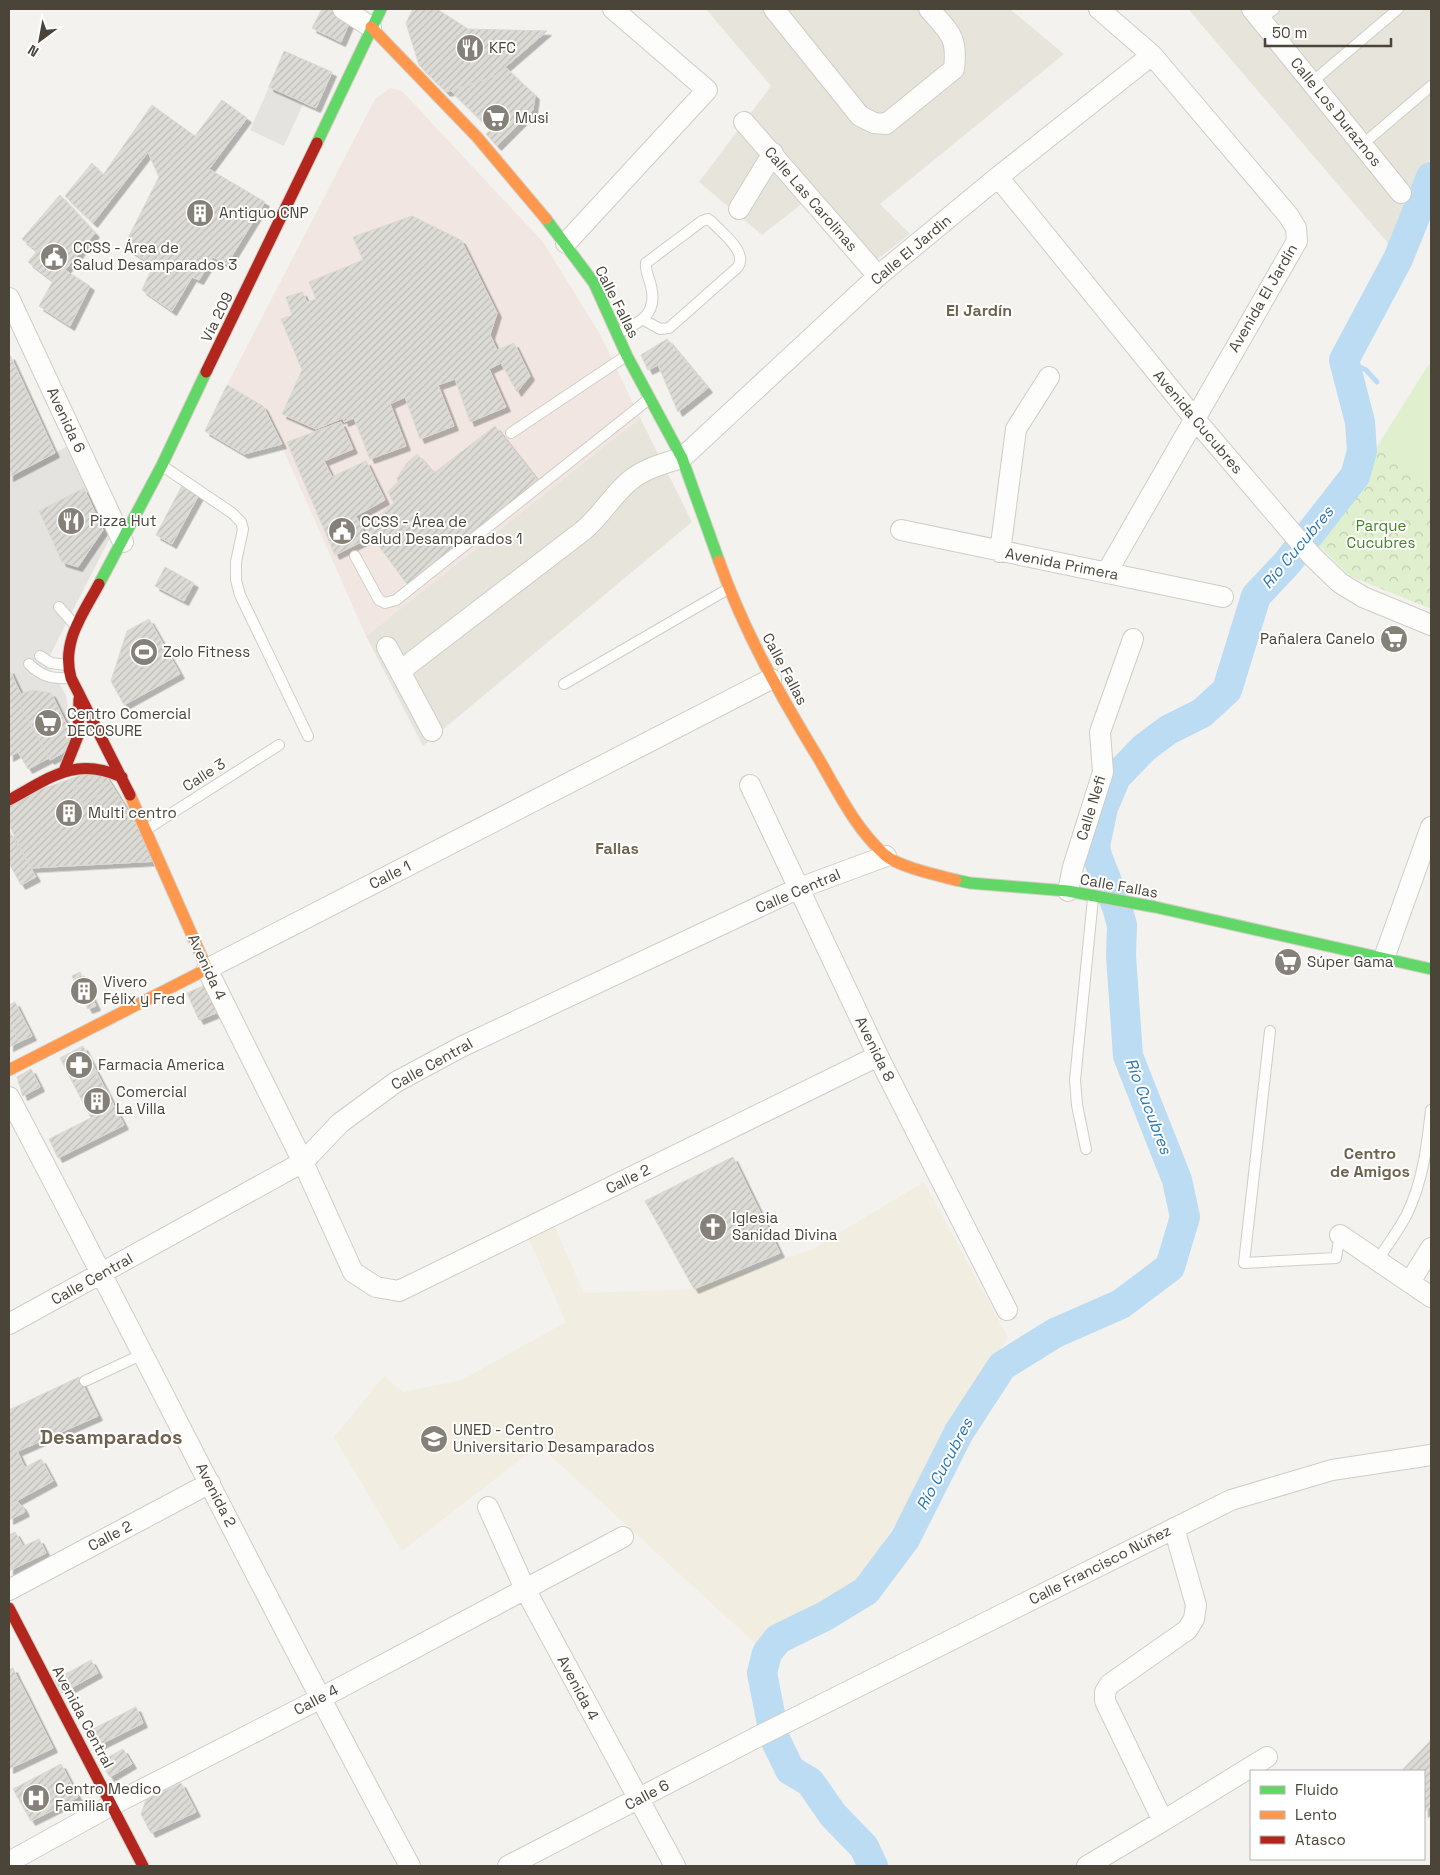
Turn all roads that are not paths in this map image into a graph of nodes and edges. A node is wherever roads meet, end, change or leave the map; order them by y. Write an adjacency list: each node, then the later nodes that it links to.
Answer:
1 (343, 9): 9 (street)
2 (381, 9): 9 (main road, Vía 209)
3 (613, 9): 19 (street)
4 (774, 9): 5 (street)
5 (929, 9)
6 (1099, 9): 10 (street, Avenida El Jardín)
7 (1398, 9): 11 (lane)
8 (1262, 12): 11 (street, Calle Los Duraznos)
9 (371, 27): 19 (main road, Calle Fallas); 30 (main road, Vía 209)
10 (1152, 55): 16 (street, Calle El Jardìn); 27 (street, Avenida El Jardín)
11 (1312, 82): 14 (street, Calle Los Duraznos)
12 (1431, 86): 14 (lane)
13 (744, 122): 15 (street, Calle Las Carolinas)
14 (1363, 144): 17 (street, Calle Los Duraznos)
15 (773, 153): 18 (street); 20 (street, Calle Las Carolinas)
16 (998, 177): 20 (street, Calle El Jardìn); 27 (street, Avenida Cucubres)
17 (1401, 193)
18 (739, 208)
19 (566, 243): 23 (main road, Calle Fallas)
20 (878, 276): 29 (street, Calle El Jardìn)
21 (9, 298): 32 (street, Avenida 6)
22 (644, 320): 22 (lane); 23 (lane)
23 (617, 334): 24 (main road, Calle Fallas)
24 (627, 356): 26 (main road, Calle Fallas); 28 (lane)
25 (1049, 377): 33 (street)
26 (650, 398): 29 (main road, Calle Fallas); 34 (lane)
27 (1194, 418): 35 (street, Avenida El Jardín); 41 (street, Avenida Cucubres)
28 (511, 433)
29 (682, 458): 36 (main road, Calle Fallas); 48 (street)
30 (162, 466): 32 (main road, Vía 209); 54 (lane)
31 (901, 530): 33 (street, Avenida Primera)
32 (123, 542): 39 (main road, Vía 209)
33 (1000, 552): 35 (street, Avenida Primera)
34 (355, 556)
35 (1107, 572): 38 (street, Avenida Primera)
36 (729, 589): 50 (main road, Calle Fallas); 51 (lane)
37 (78, 595): 39 (lane)
38 (1223, 597)
39 (90, 604): 42 (main road, Vía 209)
40 (59, 607): 42 (lane)
41 (1431, 625)
42 (74, 630): 47 (main road, Avenida 4)
43 (1133, 638): 64 (street, Calle Nefi)
44 (387, 647): 48 (street)
45 (40, 656): 47 (lane)
46 (29, 664): 49 (lane)
47 (67, 665): 49 (main road, Avenida 4)
48 (400, 671): 53 (street)
49 (70, 678): 52 (main road, Avenida 4)
50 (771, 679): 62 (main road, Calle Fallas); 67 (street, Calle 1)
51 (564, 684)
52 (79, 694): 56 (main road); 57 (main road, Avenida 4)
53 (432, 731)
54 (308, 736)
55 (279, 745): 61 (lane, Calle 3)
56 (64, 771): 57 (main road); 59 (main road)
57 (122, 777): 61 (main road, Avenida 4)
58 (750, 785): 63 (street, Avenida 8)
59 (9, 800)
60 (1431, 826): 66 (street)
61 (144, 830): 67 (main road, Avenida 4)
62 (886, 856): 63 (street, Calle Central); 64 (main road, Calle Fallas)
63 (798, 889): 70 (street, Avenida 8); 75 (street, Calle Central)
64 (1068, 891): 65 (main road, Calle Fallas)
65 (1096, 898): 66 (main road, Calle Fallas); 74 (lane)
66 (1384, 958): 68 (main road, Calle Fallas)
67 (207, 968): 71 (main road, Calle 1); 75 (street, Avenida 4)
68 (1431, 969)
69 (1270, 1031): 76 (lane)
70 (878, 1056): 81 (street, Calle 2); 83 (street, Avenida 8)
71 (9, 1070)
72 (9, 1097): 79 (street, Avenida 2)
73 (1431, 1110): 78 (lane)
74 (1086, 1149)
75 (303, 1162): 79 (street, Calle Central); 81 (street, Avenida 4)
76 (1340, 1235): 78 (street)
77 (1431, 1248): 80 (street)
78 (1378, 1260): 80 (street)
79 (103, 1274): 84 (street, Calle Central); 85 (street, Avenida 2)
80 (1410, 1282): 82 (street)
81 (376, 1287)
82 (1431, 1297)
83 (1007, 1310)
84 (9, 1324)
85 (143, 1354): 86 (lane); 88 (street, Avenida 2)
86 (85, 1381)
87 (1431, 1455): 90 (street, Calle Francisco Núñez)
88 (210, 1483): 93 (street, Calle 2); 95 (street, Avenida 2)
89 (488, 1507): 92 (street, Avenida 4)
90 (1174, 1528): 96 (street, Calle Francisco Núñez); 100 (street)
91 (623, 1537): 92 (street, Calle 4)
92 (525, 1589): 95 (street, Calle 4); 98 (street, Avenida 4)
93 (9, 1590)
94 (9, 1608): 99 (main road, Avenida Central)
95 (319, 1699): 99 (street, Calle 4); 103 (street, Avenida 2)
96 (785, 1723): 98 (street, Calle 6)
97 (1267, 1757): 100 (street)
98 (638, 1799): 104 (street, Calle 6); 105 (street, Avenida 4)
99 (112, 1805): 101 (street, Calle 4); 102 (main road, Avenida Central)
100 (1163, 1822): 106 (street)
101 (9, 1862)
102 (143, 1866)
103 (410, 1866)
104 (508, 1866)
105 (675, 1866)
106 (1087, 1866)

